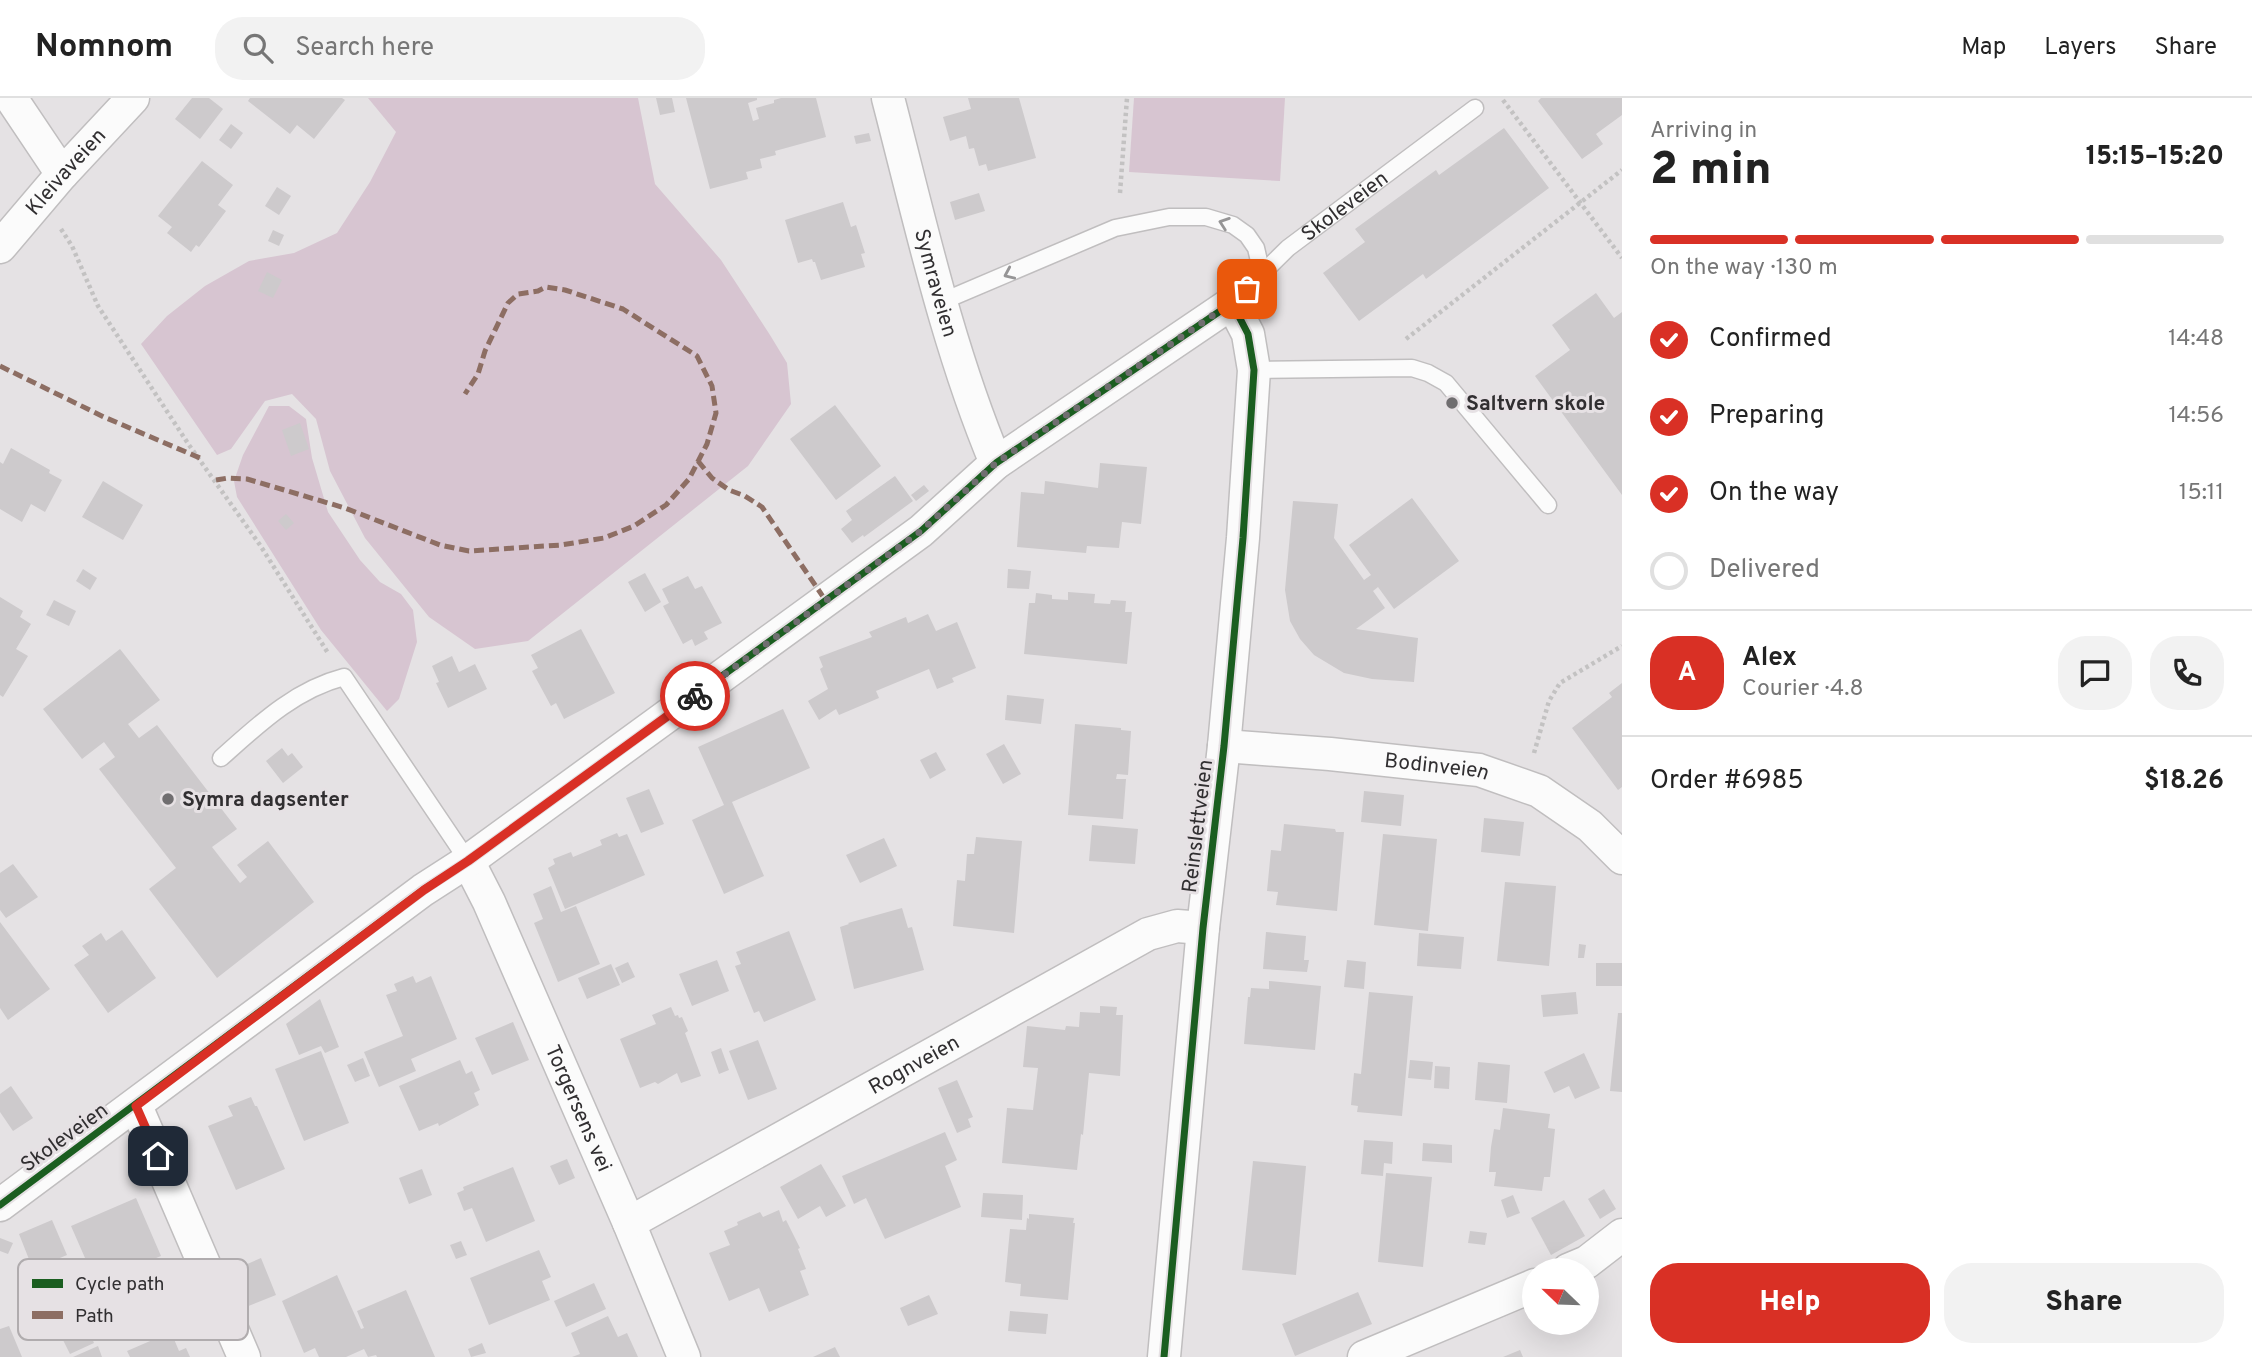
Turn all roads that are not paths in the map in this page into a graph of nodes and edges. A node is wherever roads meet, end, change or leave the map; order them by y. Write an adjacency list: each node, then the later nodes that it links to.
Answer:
1 (11, 98): 5 (street)
2 (132, 98): 5 (street, Kleivaveien)
3 (888, 98): 8 (street, Symraveien)
4 (1475, 108): 7 (lane, Skoleveien)
5 (62, 174): 6 (street, Kleivaveien)
6 (0, 247)
7 (1262, 274): 8 (lane, one-way to 8); 9 (lane, Skoleveien)
8 (941, 302): 11 (street, Symraveien)
9 (1231, 303): 10 (street, Reinslettveien); 11 (street, Skoleveien)
10 (1254, 370): 12 (lane); 13 (street, Reinslettveien)
11 (996, 463): 16 (street, Skoleveien)
12 (1548, 505)
13 (1224, 746): 15 (street, Bodinveien); 17 (street, Reinslettveien)
14 (221, 758): 16 (lane)
15 (1622, 858)
16 (468, 861): 18 (street, Skoleveien); 20 (street, Torgersens vei)
17 (1203, 928): 20 (street, Rognveien); 28 (street, Reinslettveien)
18 (136, 1106): 19 (street, Skoleveien); 23 (street)
19 (0, 1205)
20 (629, 1223): 27 (street, Torgersens vei)
21 (1622, 1236): 22 (street)
22 (1592, 1258)
23 (202, 1259)
24 (1522, 1290): 29 (street)
25 (237, 1340): 26 (street)
26 (244, 1357)
27 (684, 1357)
28 (1164, 1357)
29 (1364, 1357)

